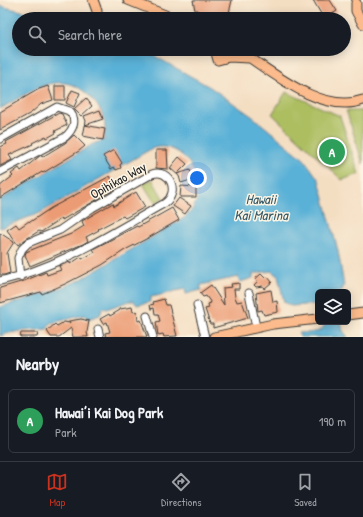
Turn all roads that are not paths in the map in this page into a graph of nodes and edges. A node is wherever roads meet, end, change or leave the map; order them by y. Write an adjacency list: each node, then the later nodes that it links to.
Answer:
1 (93, 0): 4 (main road)
2 (128, 0): 5 (main road)
3 (358, 3): 6 (main road)
4 (97, 11)
5 (158, 12)
6 (363, 24)
7 (217, 56): 9 (main road)
8 (248, 56): 9 (main road)
9 (251, 58): 10 (main road)
10 (363, 100)
11 (0, 138): 12 (street)
12 (0, 172)
13 (20, 277): 13 (street, Opihikao Way); 14 (street, Opihikao Way)
14 (0, 281)
15 (249, 293): 21 (street)
16 (197, 304): 25 (street)
17 (363, 313): 18 (main road)
18 (351, 315)
19 (147, 316): 24 (street)
20 (315, 319): 21 (main road)
21 (256, 327): 26 (main road)
22 (98, 329): 23 (street)
23 (100, 337)
24 (152, 337)
25 (205, 337)
26 (214, 337)

